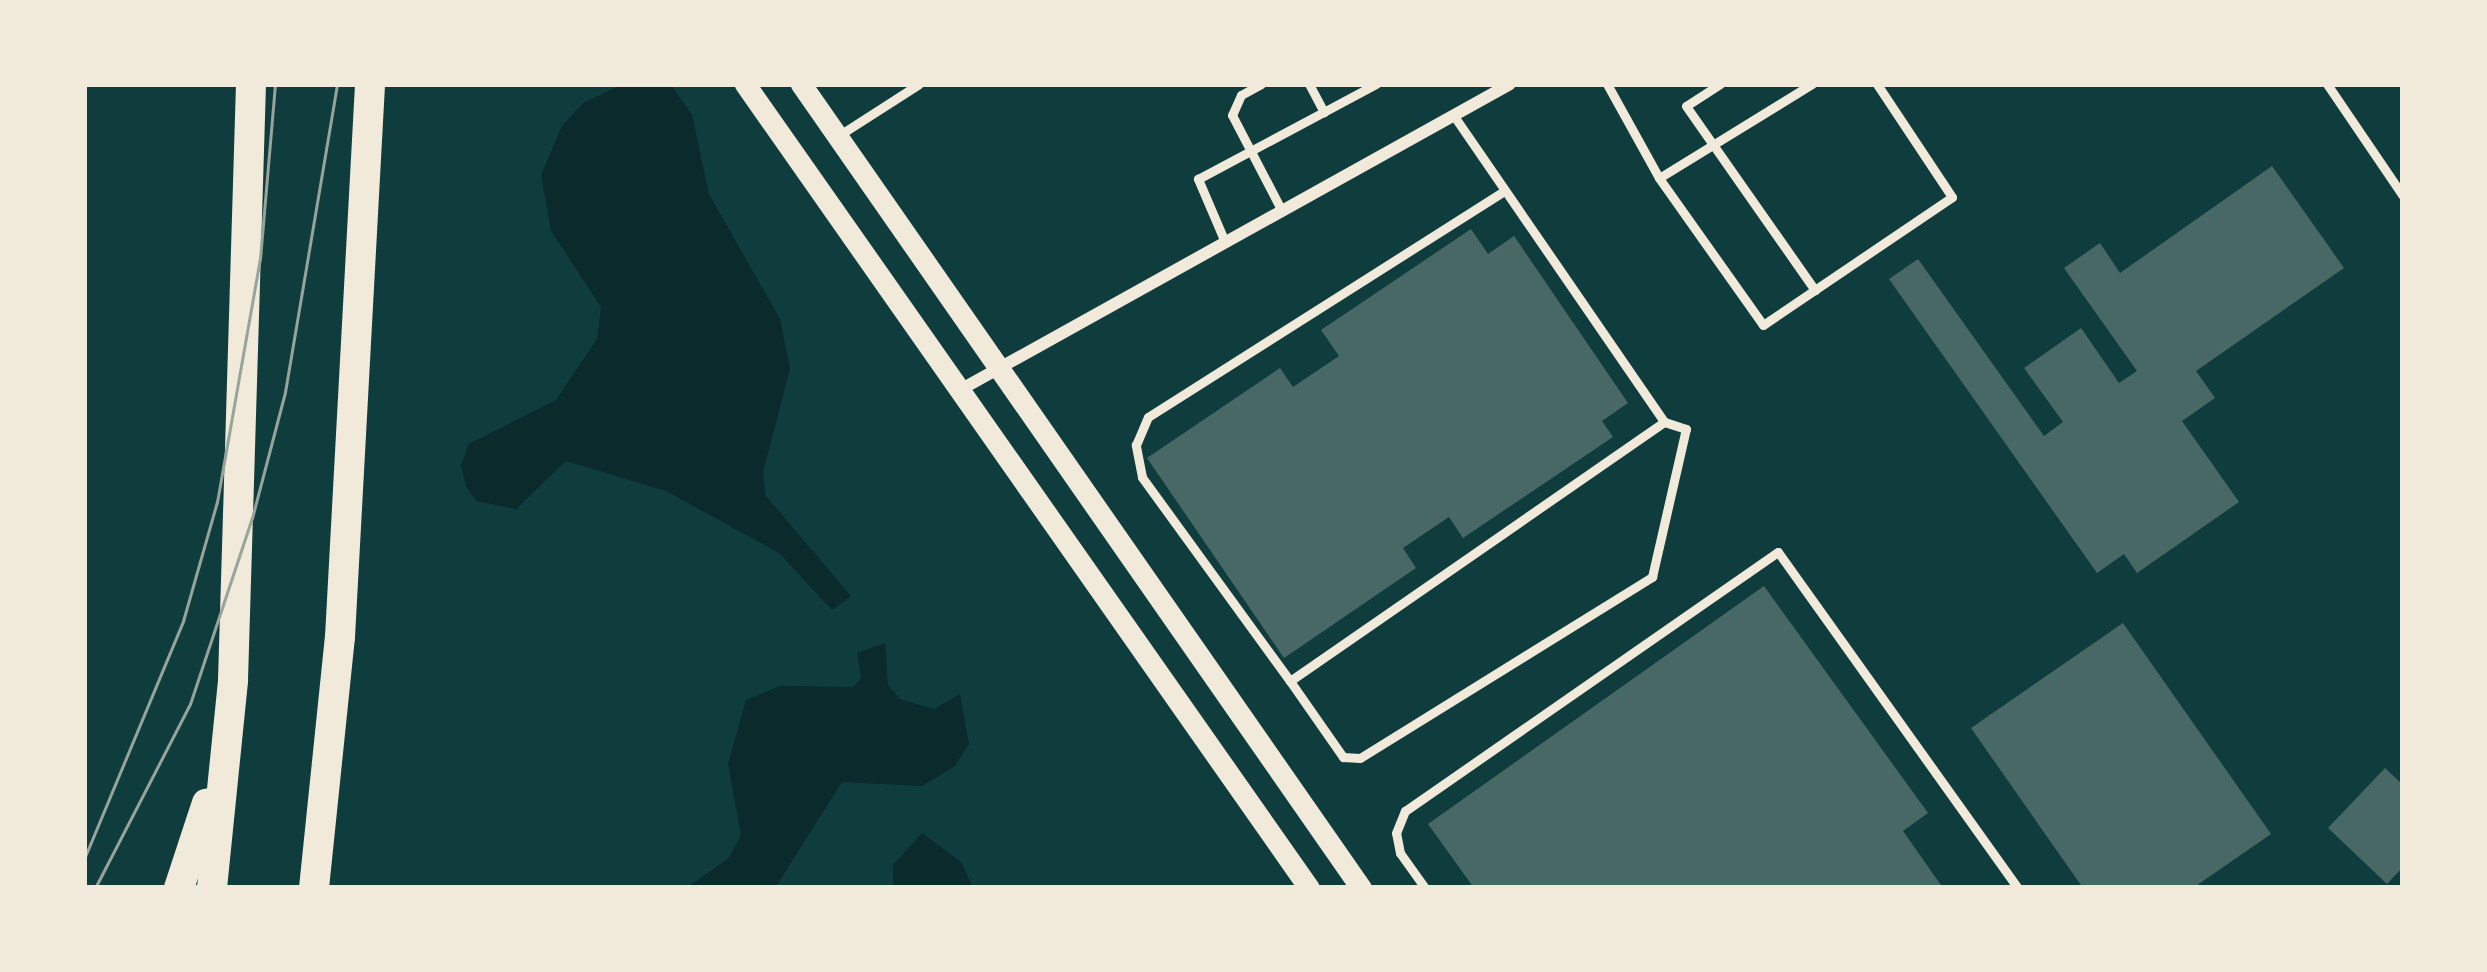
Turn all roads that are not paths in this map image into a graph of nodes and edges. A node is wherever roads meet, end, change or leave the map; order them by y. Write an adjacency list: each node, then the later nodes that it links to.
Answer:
1 (251, 84): 32 (main road)
2 (370, 84): 35 (main road)
3 (745, 84): 29 (street)
4 (801, 84): 19 (street)
5 (891, 84): 16 (lane)
6 (919, 84): 16 (lane)
7 (1261, 84): 21 (lane)
8 (1309, 84): 17 (lane)
9 (1376, 84): 17 (lane)
10 (1510, 84): 18 (street)
11 (1607, 84): 22 (lane)
12 (1720, 84): 20 (lane)
13 (1812, 84): 20 (lane)
14 (1876, 84): 27 (lane)
15 (2327, 84): 24 (lane)
16 (899, 95): 19 (lane)
17 (1324, 112): 21 (lane)
18 (1454, 116): 23 (lane); 25 (street)
19 (838, 136): 28 (street)
20 (1712, 145): 22 (lane); 27 (lane)
21 (1250, 152): 25 (lane); 26 (lane)
22 (1659, 178): 27 (lane)
23 (1504, 191): 30 (lane); 31 (lane)
24 (2403, 196)
25 (1282, 211): 26 (street)
26 (1225, 242): 28 (street)
27 (1815, 290)
28 (999, 368): 29 (street); 37 (street)
29 (960, 390): 36 (street)
30 (1664, 422): 31 (lane); 31 (lane)
31 (1290, 681)
32 (224, 751): 33 (main road); 34 (main road)
33 (178, 888)
34 (212, 888)
35 (314, 888)
36 (1309, 888)
37 (1360, 888)
38 (1425, 888): 39 (lane)
39 (2018, 888)

